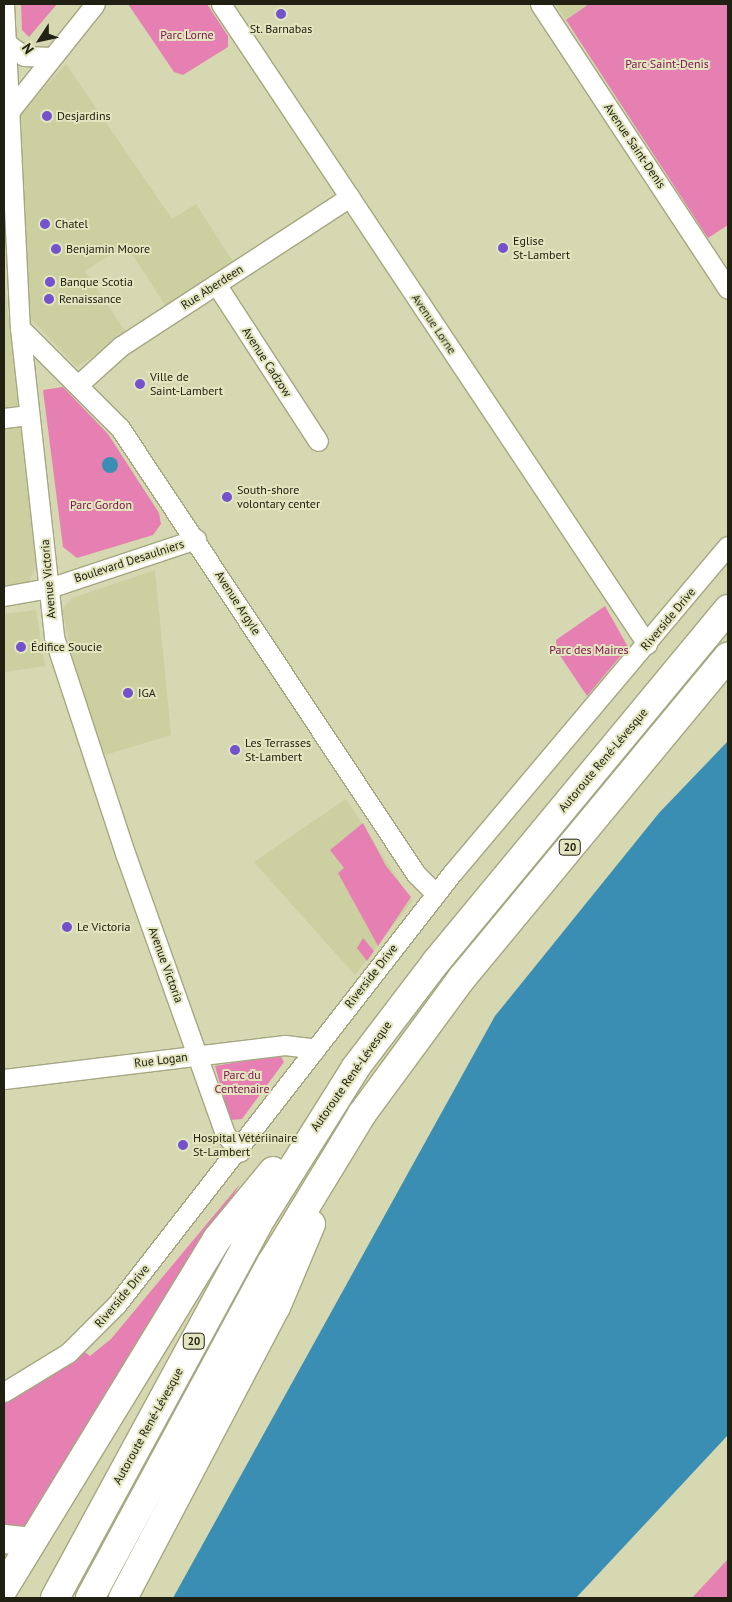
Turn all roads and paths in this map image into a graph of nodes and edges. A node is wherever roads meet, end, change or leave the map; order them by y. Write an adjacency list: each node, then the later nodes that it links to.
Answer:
1 (4, 4): 5 (street, Avenue Victoria)
2 (95, 4): 6 (street)
3 (222, 4): 8 (street, Avenue Lorne)
4 (540, 4): 10 (street, Avenue Saint-Denis)
5 (5, 42): 6 (street); 7 (street, Avenue Victoria)
6 (52, 57): 7 (street)
7 (6, 113): 11 (street, Avenue Victoria)
8 (350, 197): 9 (street, Rue Aberdeen); 21 (street, Avenue Lorne)
9 (216, 284): 12 (street, Rue Aberdeen); 15 (street, Avenue Cadzow)
10 (728, 289)
11 (20, 328): 12 (street, Avenue Argyle); 13 (street, Avenue Victoria)
12 (80, 383): 16 (street, Avenue Argyle)
13 (29, 415): 14 (street); 18 (street, Avenue Victoria)
14 (4, 418)
15 (318, 441)
16 (196, 539): 18 (street, Boulevard Desaulniers); 23 (street, Avenue Argyle)
17 (728, 546): 21 (street, Riverside Drive)
18 (49, 588): 19 (street, Boulevard Desaulniers); 25 (street, Avenue Victoria)
19 (4, 596)
20 (728, 609): 27 (highway, Autoroute René-Lévesque / 20)
21 (647, 644): 23 (street, Riverside Drive)
22 (728, 657): 28 (highway, 20)
23 (436, 894): 24 (street, Riverside Drive)
24 (316, 1049): 25 (street, Rue Logan); 29 (street, Riverside Drive)
25 (199, 1055): 26 (street, Rue Logan); 29 (street, Avenue Victoria)
26 (4, 1080)
27 (341, 1089): 32 (highway); 34 (highway, Autoroute René-Lévesque / 20)
28 (347, 1136): 35 (highway, 20); 36 (highway)
29 (240, 1152): 30 (street, Riverside Drive)
30 (4, 1392)
31 (4, 1539): 32 (highway)
32 (32, 1542): 33 (highway)
33 (4, 1588)
34 (55, 1598)
35 (90, 1598)
36 (123, 1598)

